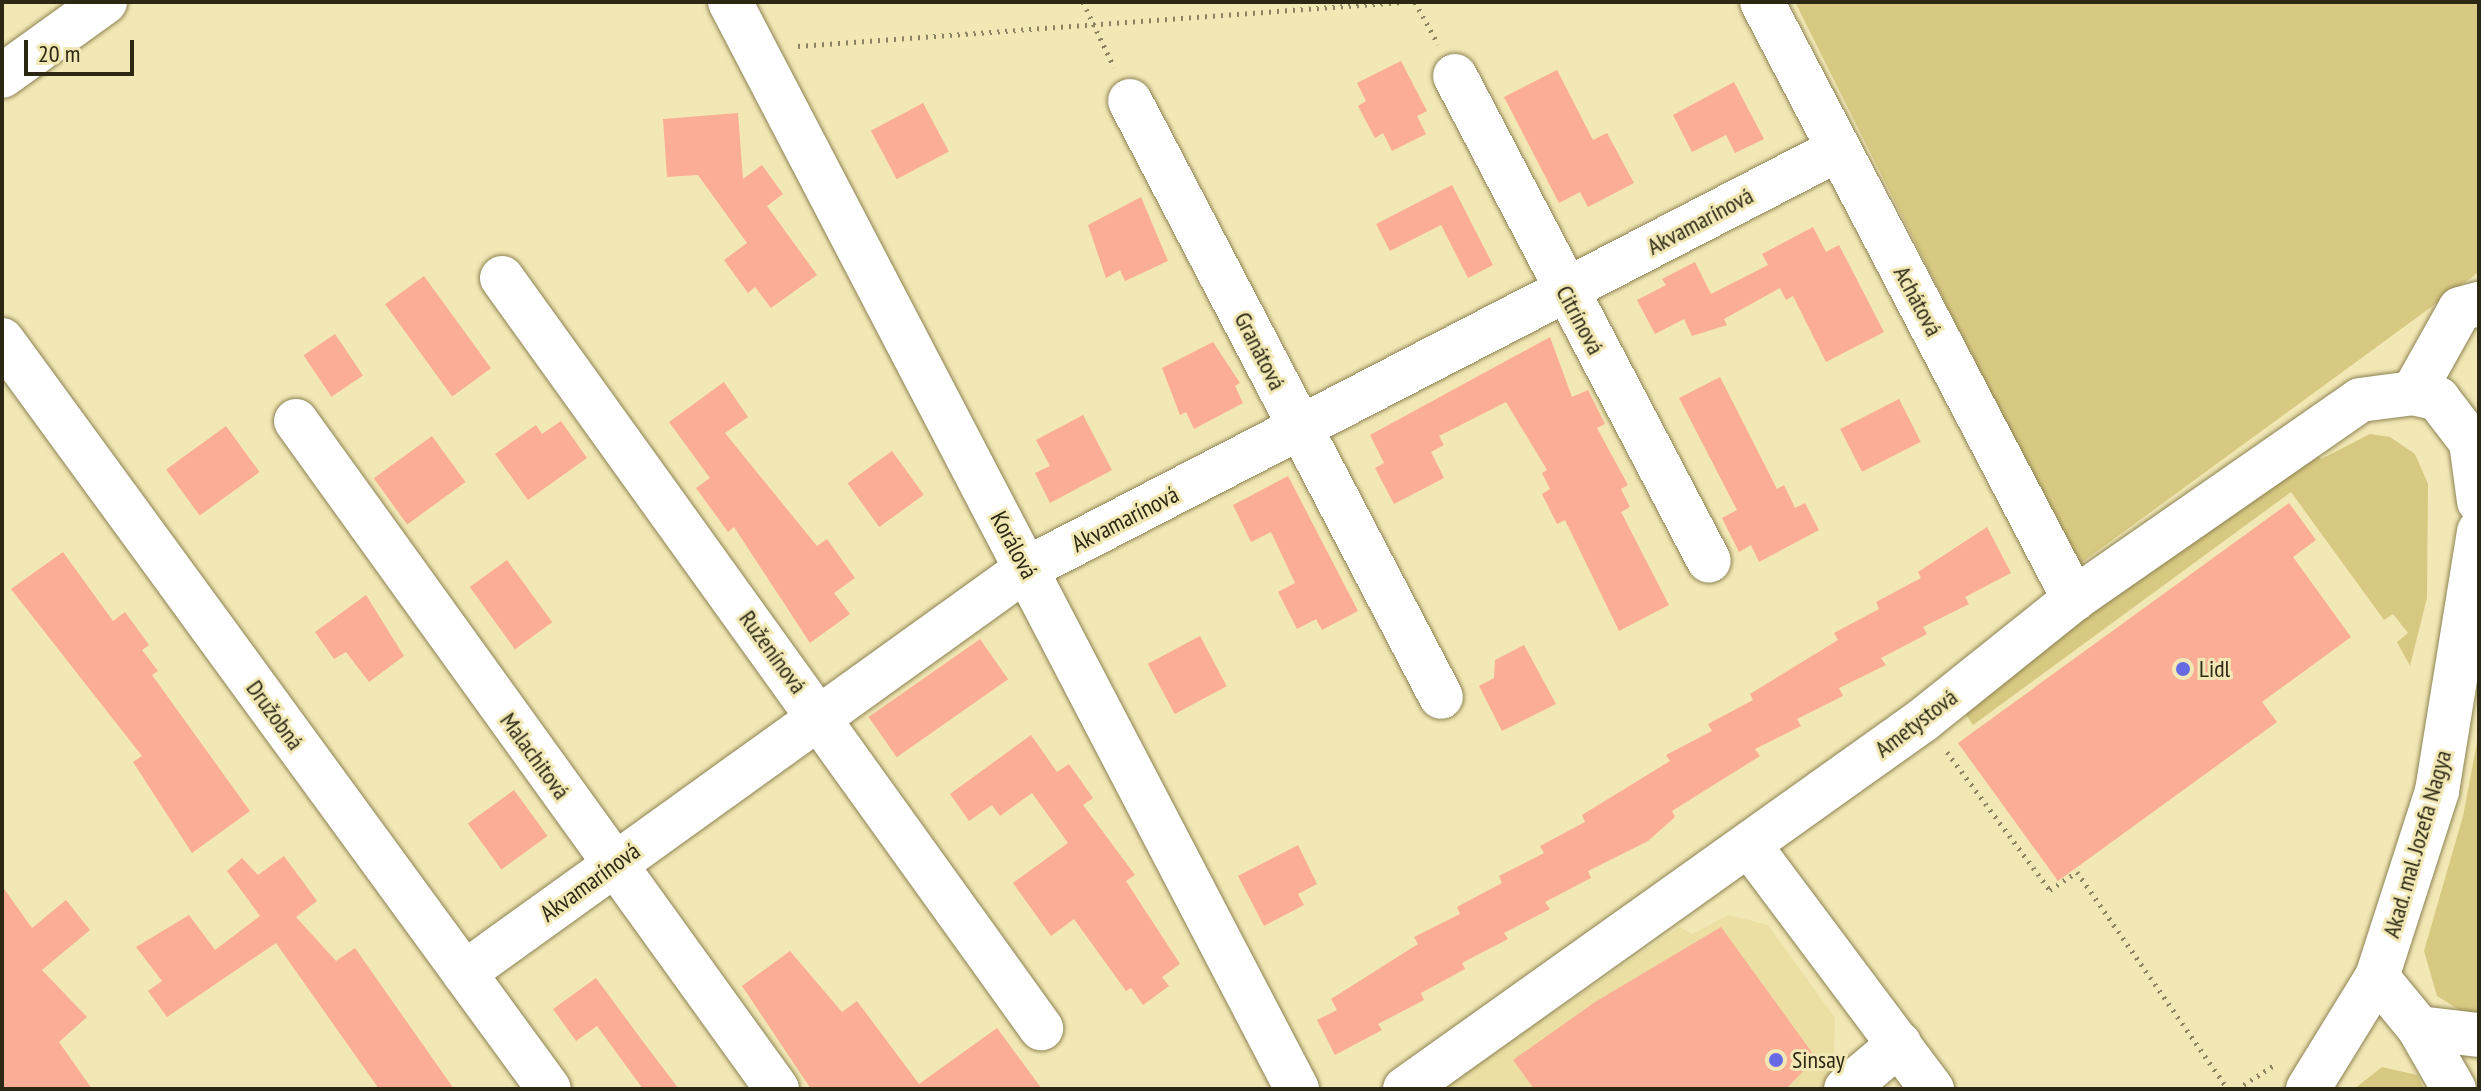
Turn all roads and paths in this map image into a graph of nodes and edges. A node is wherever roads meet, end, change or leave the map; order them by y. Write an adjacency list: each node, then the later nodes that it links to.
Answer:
1 (730, 2): 7 (street, Korálová)
2 (1083, 2): 6 (path)
3 (1402, 2): 6 (path)
4 (1762, 2): 11 (street, Achátová)
5 (91, 6): 8 (street)
6 (1094, 25): 7 (path); 10 (path)
7 (755, 49): 22 (street, Korálová)
8 (2, 76)
9 (1455, 76): 13 (street, Citrínová)
10 (1130, 101): 18 (street, Granátová)
11 (1839, 149): 13 (street, Akvamarínová); 23 (street, Achátová)
12 (502, 278): 26 (street, Ruženínová)
13 (1565, 291): 18 (street, Akvamarínová); 21 (street, Citrínová)
14 (2479, 304): 16 (street)
15 (2, 340): 30 (street, Družobná)
16 (2426, 396): 19 (street); 23 (street, Ametystová)
17 (296, 421): 29 (street, Malachitová)
18 (1301, 431): 22 (street, Akvamarínová); 25 (street, Granátová)
19 (2479, 501)
20 (2479, 531): 24 (street, Akad. mal. Jozefa Nagya)
21 (1709, 561)
22 (1026, 569): 26 (street, Akvamarínová); 39 (street, Korálová)
23 (2074, 599): 28 (street, Ametystová)
24 (2469, 686): 31 (street, Akad. mal. Jozefa Nagya)
25 (1441, 697)
26 (819, 716): 29 (street, Akvamarínová); 32 (street, Ruženínová)
27 (1940, 741): 43 (path)
28 (1750, 846): 35 (street); 40 (street, Ametystová)
29 (614, 865): 30 (street, Akvamarínová); 38 (street, Malachitová)
30 (464, 973): 37 (street, Družobná)
31 (2377, 977): 33 (street); 36 (street, Akad. mal. Jozefa Nagya)
32 (1041, 1028)
33 (2419, 1028): 34 (street); 45 (street)
34 (2479, 1035)
35 (1899, 1044): 41 (street); 42 (street)
36 (2298, 1073): 44 (path)
37 (549, 1089)
38 (777, 1089)
39 (1297, 1089)
40 (1405, 1089)
41 (1846, 1089)
42 (1932, 1089)
43 (2228, 1089)
44 (2237, 1089)
45 (2454, 1089)

